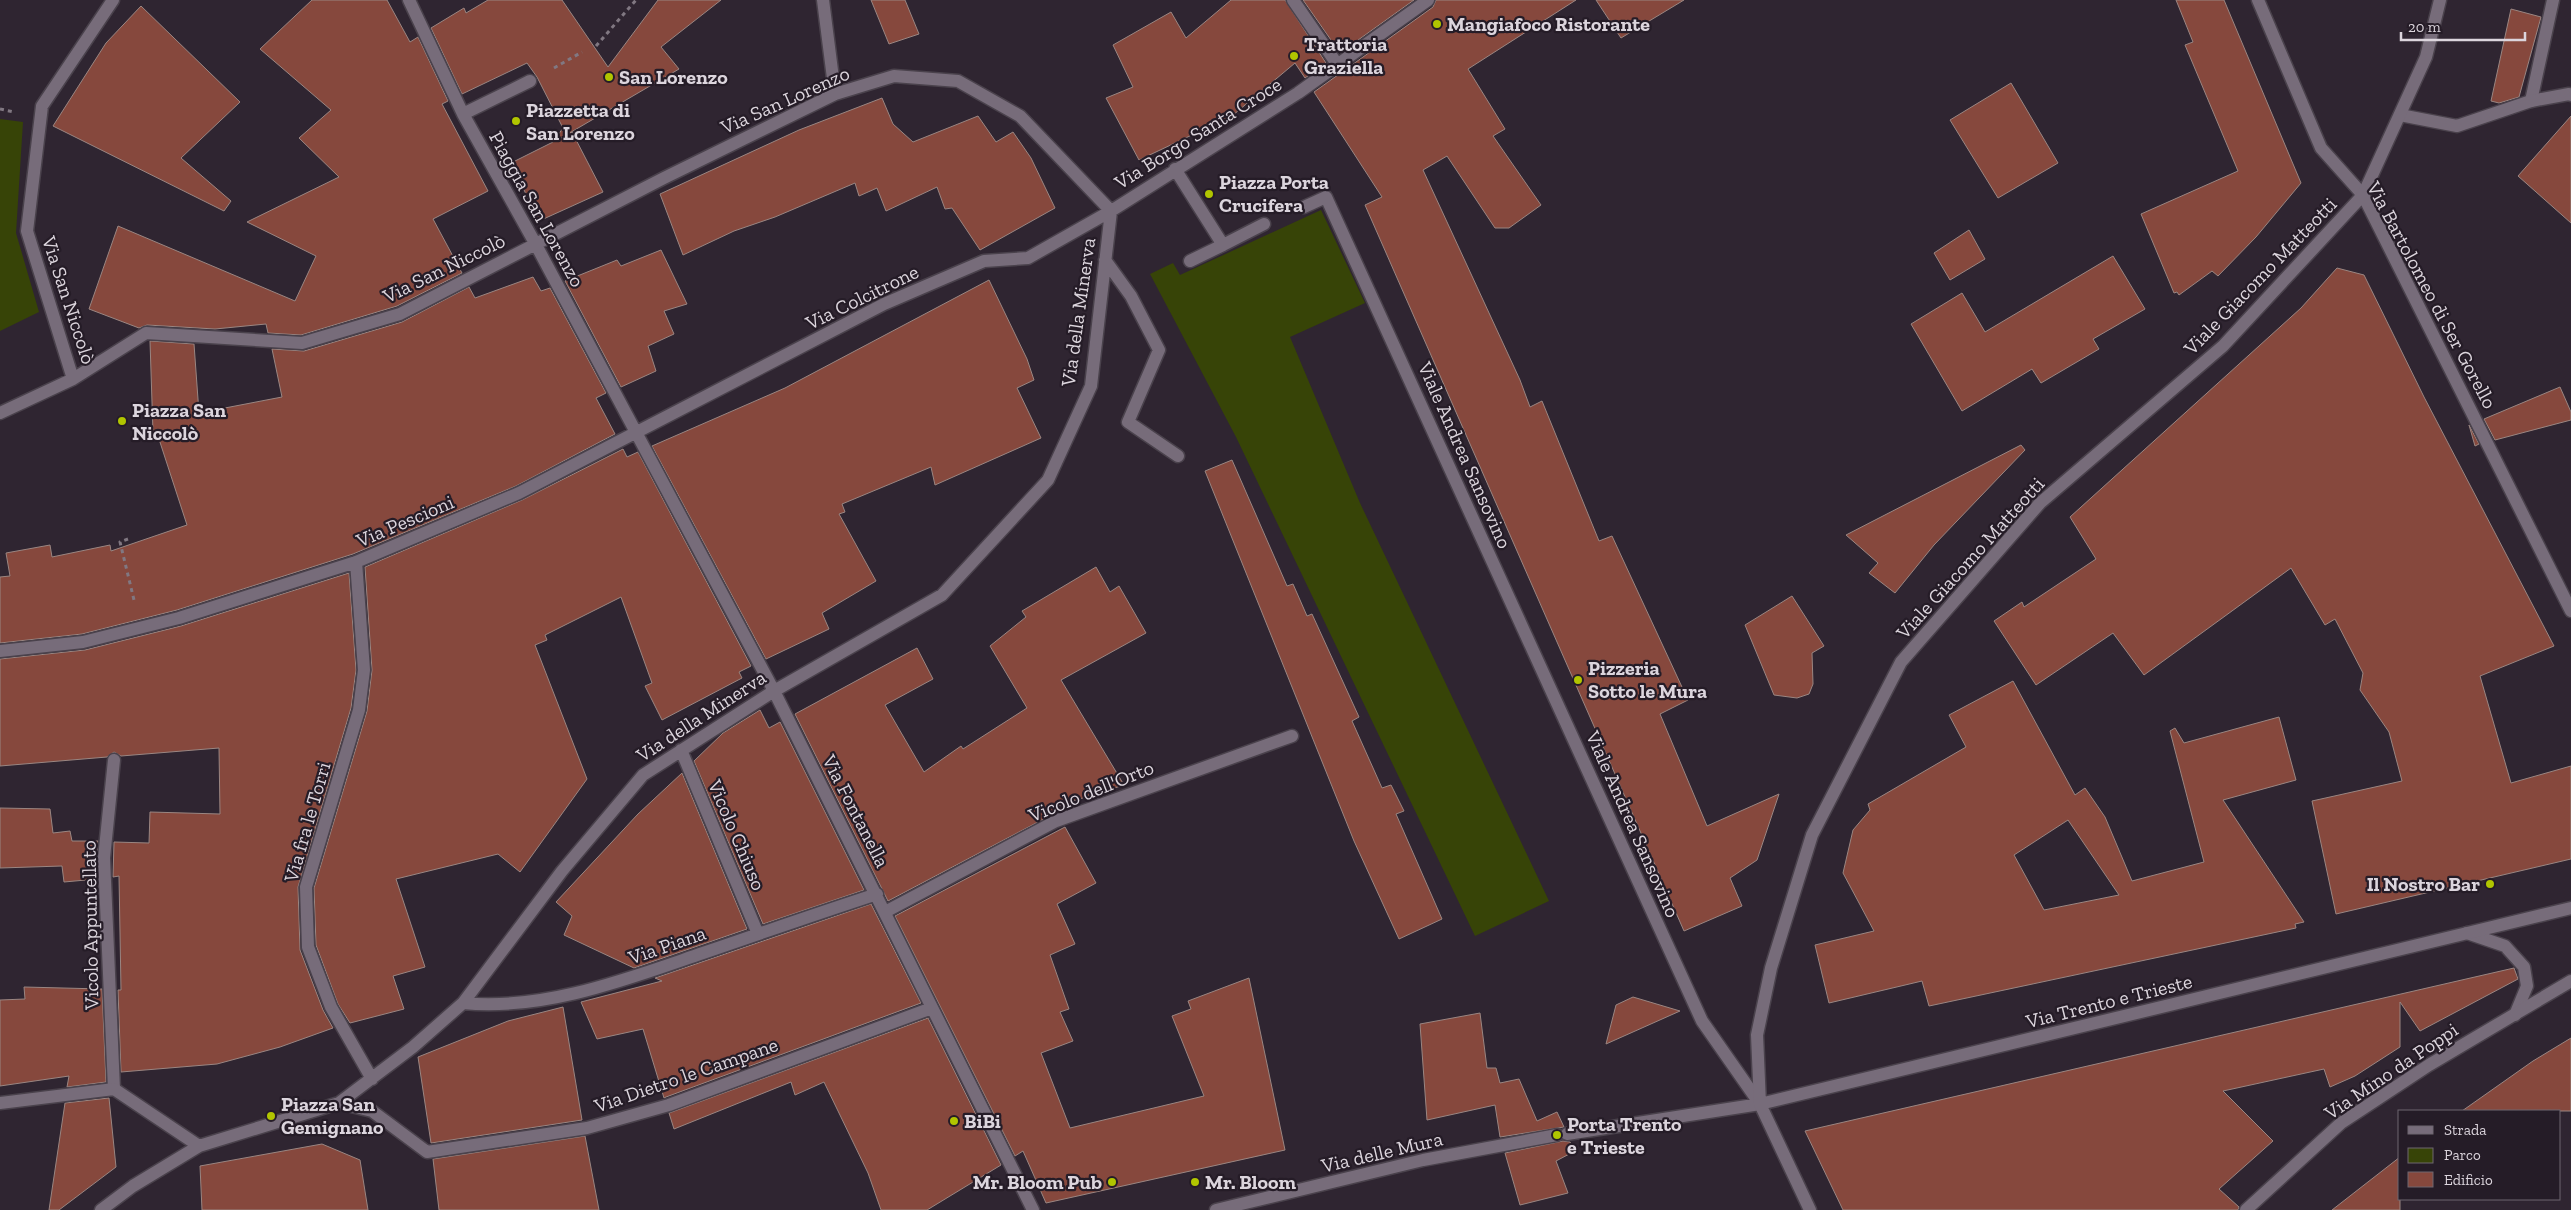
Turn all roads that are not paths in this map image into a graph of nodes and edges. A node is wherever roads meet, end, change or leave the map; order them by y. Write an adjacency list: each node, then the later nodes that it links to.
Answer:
1 (113, 0): 25 (street, Via San Niccolò)
2 (409, 0): 14 (street, Piaggia San Lorenzo)
3 (823, 0): 11 (street)
4 (1293, 0): 9 (street)
5 (1428, 0): 9 (street, Via Borgo Santa Croce)
6 (2258, 0): 17 (street, Via Bartolomeo di Ser Gorello)
7 (2440, 0): 15 (street, Viale Giacomo Matteotti)
8 (2553, 0): 13 (street)
9 (1337, 64): 16 (street, Via Borgo Santa Croce)
10 (530, 81): 14 (street)
11 (835, 94): 19 (street, Via San Lorenzo); 21 (street, Via San Lorenzo)
12 (2571, 95): 13 (street)
13 (2531, 101): 15 (street)
14 (463, 114): 21 (street, Piaggia San Lorenzo)
15 (2400, 115): 17 (street, Viale Giacomo Matteotti)
16 (1175, 170): 19 (street, Via Borgo Santa Croce); 22 (street)
17 (2363, 195): 30 (street, Via Bartolomeo di Ser Gorello); 49 (street, Viale Giacomo Matteotti)
18 (1304, 207): 49 (street, Viale Andrea Sansovino)
19 (1111, 211): 23 (street, Via della Minerva); 27 (street, Via Colcitrone)
20 (1264, 224): 22 (street)
21 (535, 243): 25 (street, Via San Niccolò); 27 (street, Piaggia San Lorenzo)
22 (1223, 245): 24 (street)
23 (1105, 260): 28 (street); 32 (street, Via della Minerva)
24 (1190, 261)
25 (73, 378): 26 (street)
26 (0, 413)
27 (635, 434): 29 (street, Via Pescioni); 32 (street, Via Fontanella)
28 (1178, 456)
29 (356, 562): 31 (street, Via Pescioni); 45 (street, Via fra le Torri)
30 (2571, 611)
31 (0, 651)
32 (774, 691): 34 (street, Via della Minerva); 36 (street, Via Fontanella)
33 (1292, 736): 38 (street, Vicolo dell'Orto)
34 (681, 750): 40 (street, Vicolo Chiuso); 42 (street, Via della Minerva)
35 (114, 760): 46 (street, Vicolo Appuntellato)
36 (877, 894): 38 (street, Via Fontanella); 40 (street, Via Piana)
37 (2571, 908): 39 (street, Via Trento e Trieste)
38 (886, 912): 43 (street, Via Fontanella)
39 (2467, 933): 44 (street); 49 (street, Via Trento e Trieste)
40 (758, 934): 42 (street, Via Piana)
41 (2571, 981): 44 (street, Via Mino da Poppi)
42 (463, 1003): 45 (street, Via della Minerva)
43 (932, 1008): 48 (street, Via Dietro le Campane); 52 (street, Via Fontanella)
44 (2515, 1015): 55 (street, Via Mino da Poppi)
45 (372, 1079): 48 (street, Via della Minerva)
46 (114, 1089): 47 (street); 50 (street)
47 (0, 1103)
48 (340, 1103): 50 (street, Via della Minerva)
49 (1760, 1104): 53 (street, Via delle Mura); 54 (street, Viale Andrea Sansovino)
50 (199, 1146): 51 (street, Via della Minerva)
51 (101, 1210)
52 (1033, 1210)
53 (1216, 1210)
54 (1810, 1210)
55 (2246, 1210)

